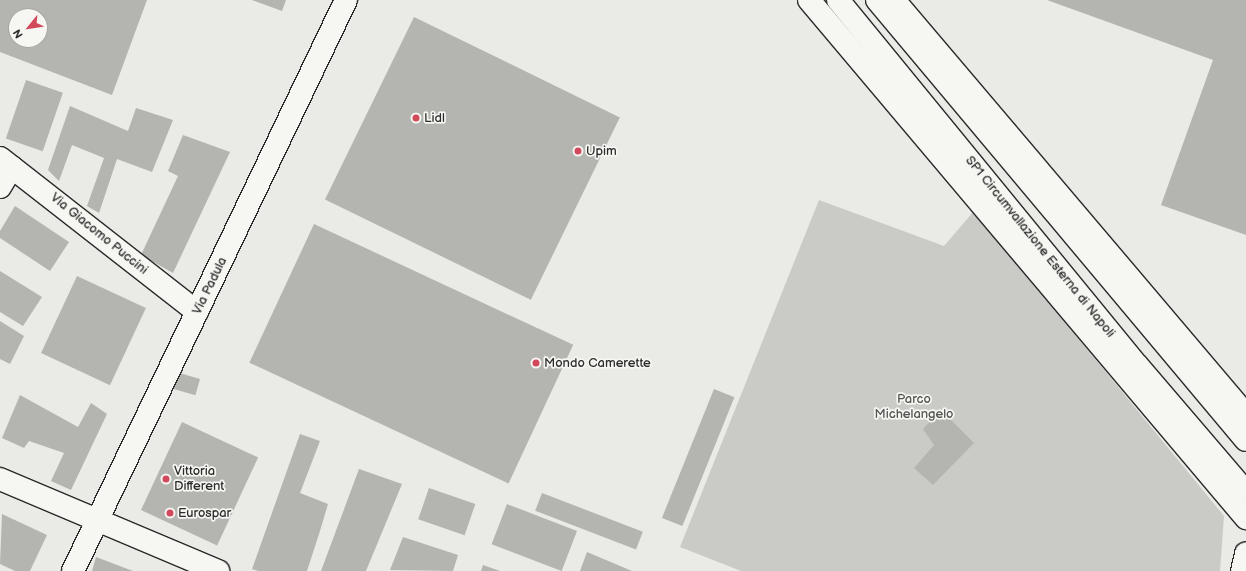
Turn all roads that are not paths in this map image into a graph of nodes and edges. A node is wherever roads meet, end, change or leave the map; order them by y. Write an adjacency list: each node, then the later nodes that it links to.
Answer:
1 (346, 0): 8 (main road, Via Padula)
2 (809, 0): 13 (main road)
3 (838, 0): 12 (main road, SP1 Circumvallazione Esterna di Napoli)
4 (877, 0): 10 (main road)
5 (894, 0): 9 (main road)
6 (6, 162): 7 (main road); 8 (main road, Via Giacomo Puccini)
7 (0, 187)
8 (197, 312): 14 (main road, Via Padula)
9 (1246, 415)
10 (1246, 440)
11 (0, 479): 14 (main road)
12 (1246, 492)
13 (1246, 518)
14 (96, 522): 16 (main road, Via Padula); 17 (main road)
15 (1246, 553): 18 (main road)
16 (73, 571)
17 (218, 571)
18 (1242, 571)

